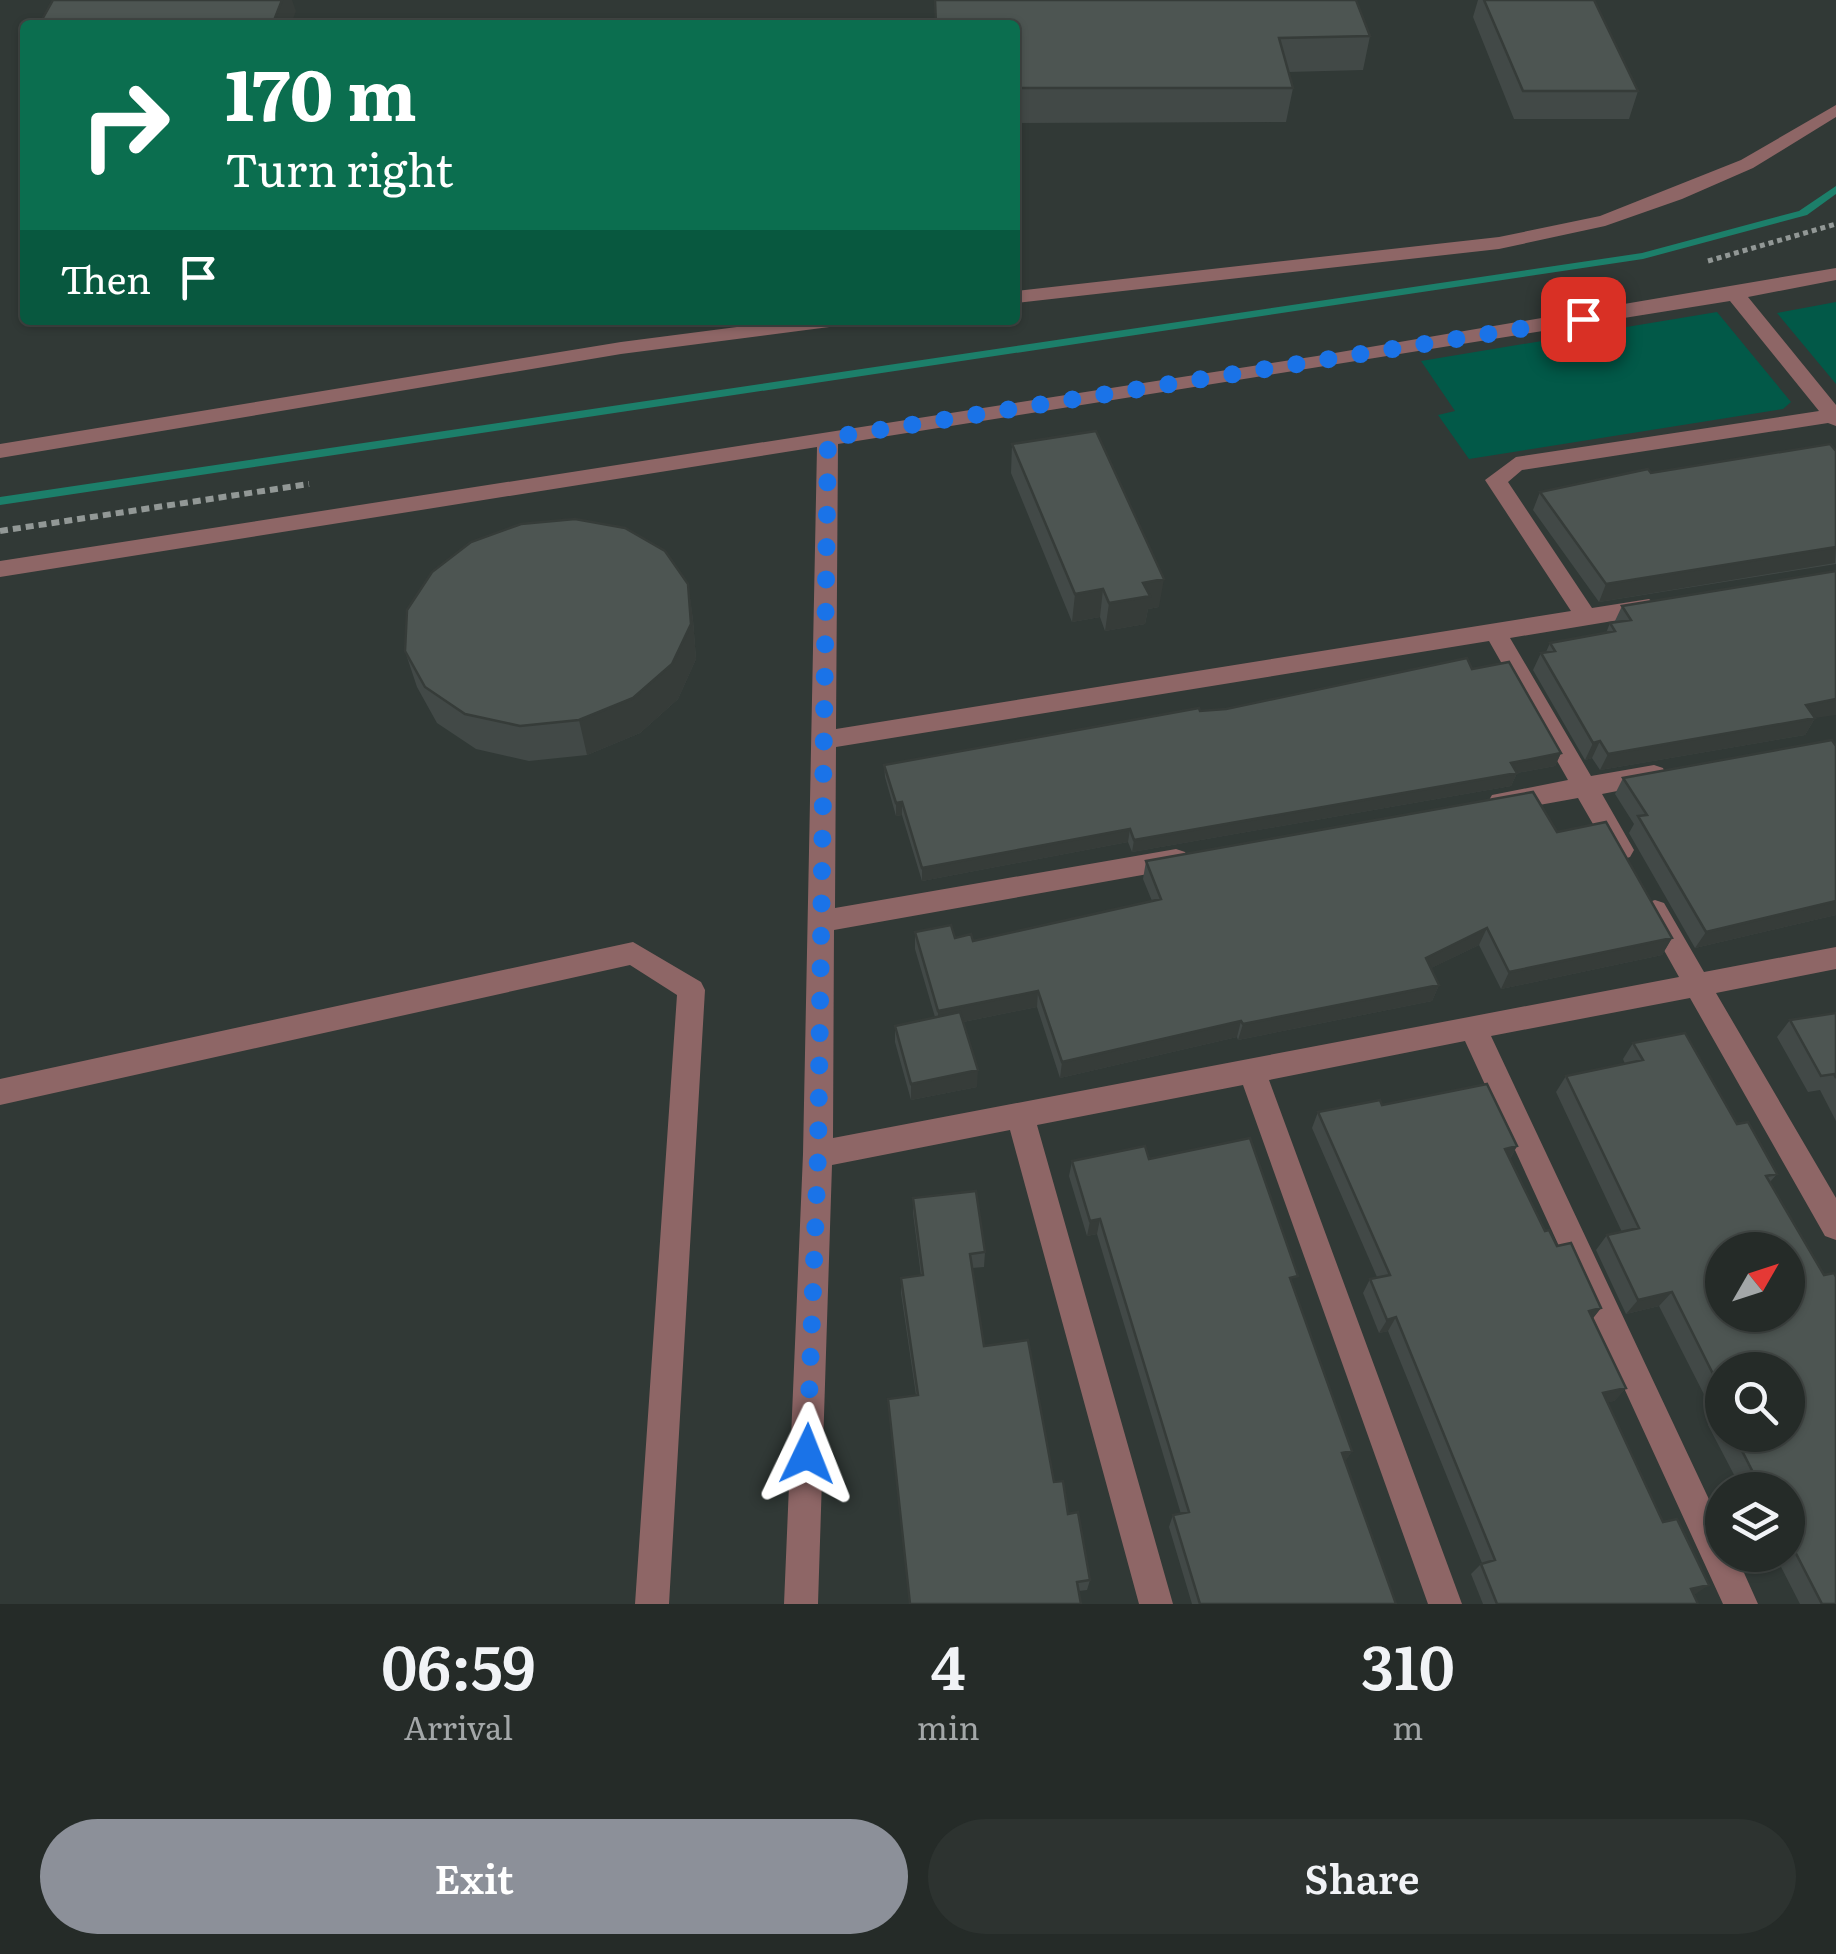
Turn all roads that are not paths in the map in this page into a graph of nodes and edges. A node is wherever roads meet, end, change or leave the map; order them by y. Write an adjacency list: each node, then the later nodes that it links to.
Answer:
1 (1836, 110): 4 (street)
2 (1836, 274): 3 (street)
3 (1735, 294): 6 (street); 7 (street)
4 (1020, 296)
5 (798, 325): 8 (street)
6 (1835, 417): 11 (street)
7 (828, 438): 9 (street); 13 (street)
8 (0, 451)
9 (0, 569)
10 (1664, 604): 11 (street)
11 (1587, 618): 12 (street)
12 (1496, 633): 13 (street); 15 (street)
13 (824, 740): 18 (street)
14 (1681, 770): 15 (street)
15 (1585, 788): 16 (street); 20 (street)
16 (1467, 808)
17 (1193, 856): 18 (street)
18 (821, 921): 25 (street)
19 (1836, 958): 20 (street)
20 (1698, 985): 21 (street); 26 (street)
21 (1473, 1028): 22 (street); 31 (street)
22 (1252, 1071): 24 (street); 30 (street)
23 (0, 1092): 27 (street)
24 (1020, 1115): 25 (street); 29 (street)
25 (818, 1154): 28 (street)
26 (1836, 1226)
27 (652, 1604)
28 (801, 1604)
29 (1156, 1604)
30 (1445, 1604)
31 (1741, 1604)

